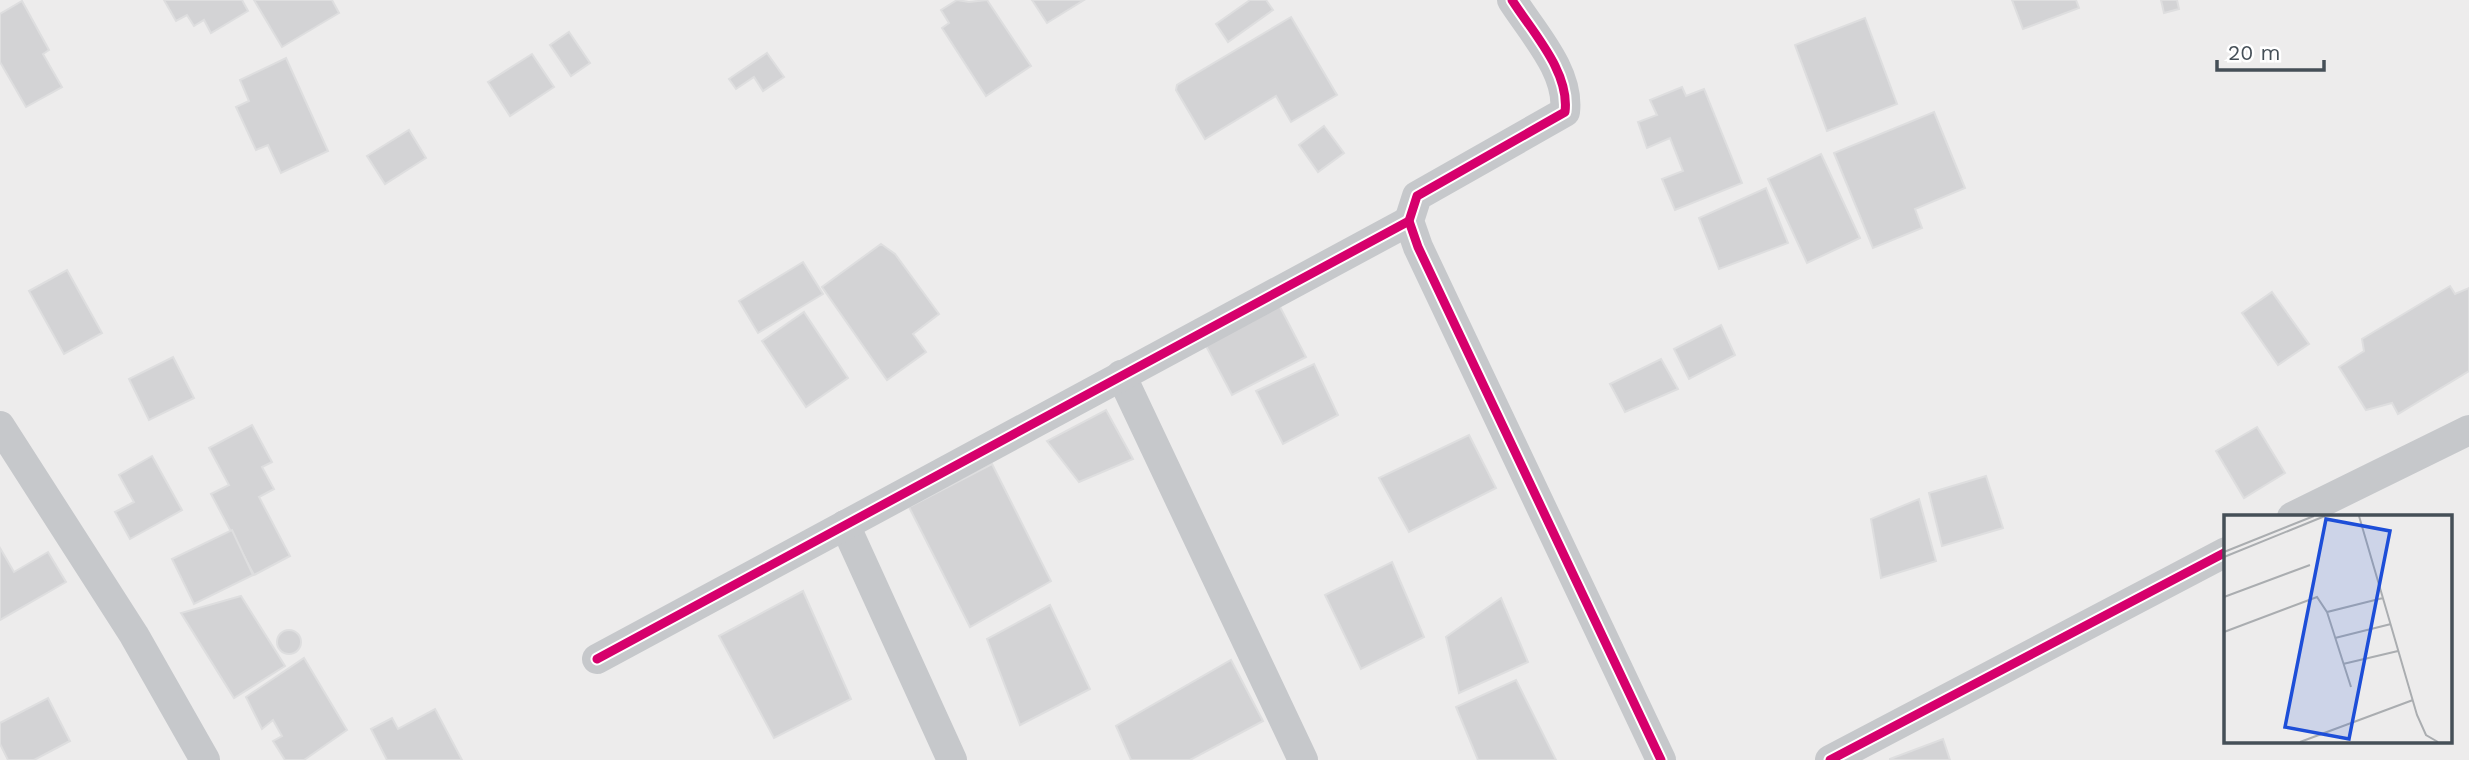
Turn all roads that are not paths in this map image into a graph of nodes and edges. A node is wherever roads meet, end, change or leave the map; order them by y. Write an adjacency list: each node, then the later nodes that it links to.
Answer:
1 (1512, 0): 2 (street)
2 (1409, 221): 3 (street); 13 (street)
3 (1121, 375): 7 (street); 12 (street)
4 (0, 426): 10 (street)
5 (2469, 430): 6 (street)
6 (2296, 515)
7 (845, 524): 9 (street); 11 (street)
8 (2224, 552): 14 (street)
9 (597, 659)
10 (205, 760)
11 (953, 760)
12 (1303, 760)
13 (1661, 760)
14 (1830, 760)

